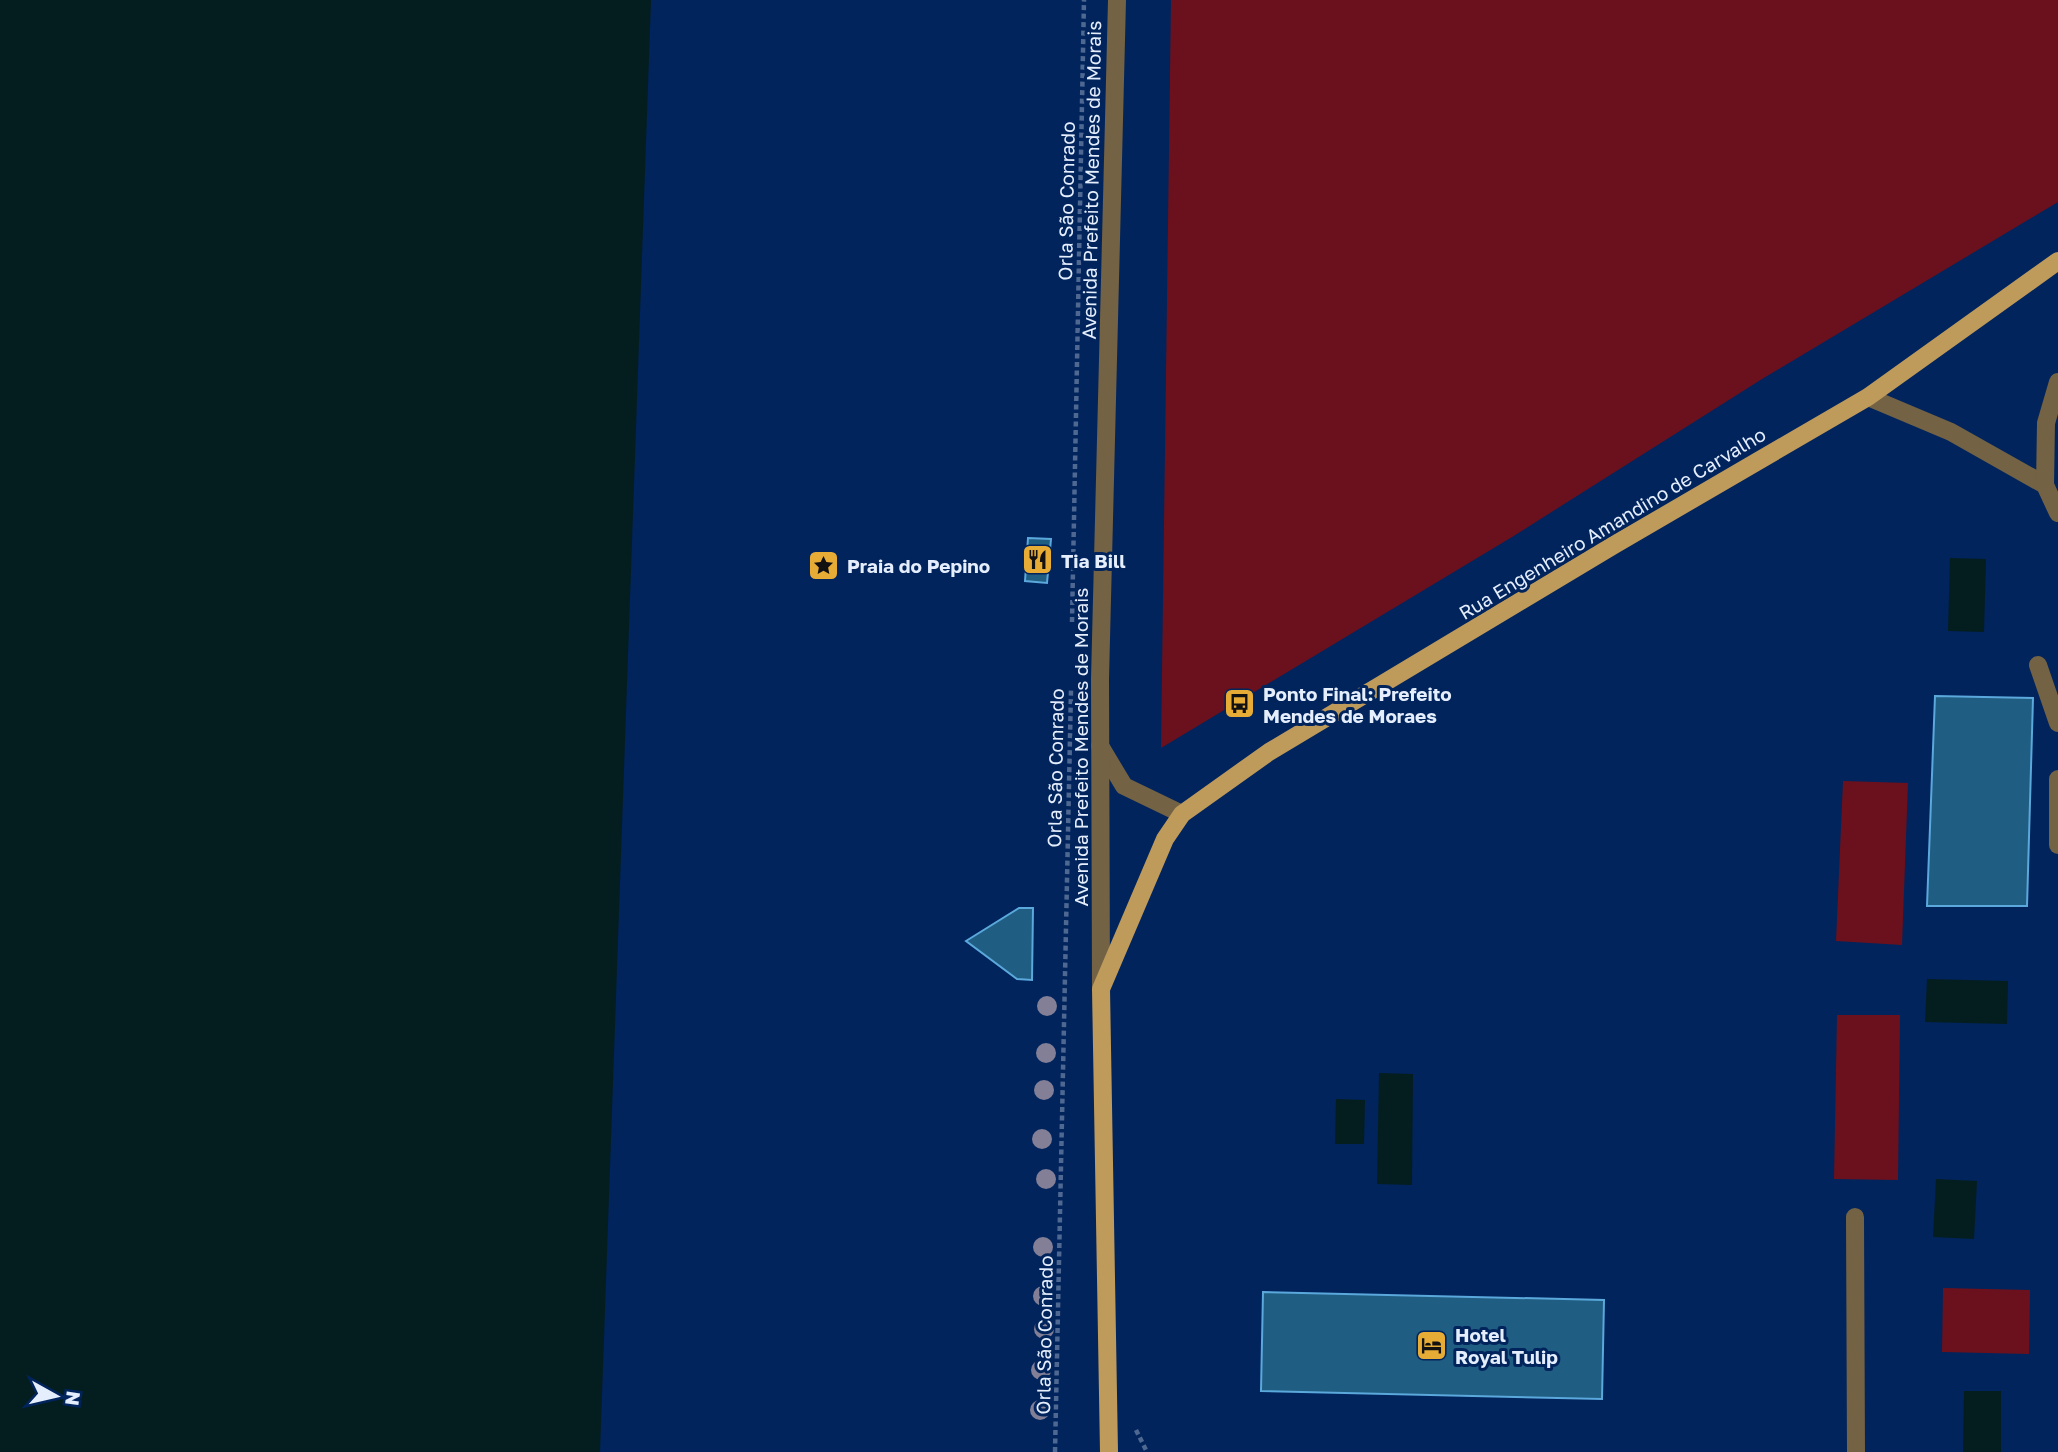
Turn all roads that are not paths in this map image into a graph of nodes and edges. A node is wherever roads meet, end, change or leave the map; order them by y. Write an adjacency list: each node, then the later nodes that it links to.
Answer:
1 (1117, 0): 9 (street, Avenida Prefeito Mendes de Morais)
2 (2058, 261): 4 (main road, Rua Engenheiro Amandino de Carvalho)
3 (2058, 382): 5 (street)
4 (1868, 397): 5 (street); 11 (main road, Rua Engenheiro Amandino de Carvalho)
5 (2045, 485): 6 (street)
6 (2058, 513)
7 (2038, 665): 8 (street)
8 (2058, 723)
9 (1100, 747): 11 (street); 13 (street, Avenida Prefeito Mendes de Morais)
10 (2058, 779): 12 (street)
11 (1182, 814): 13 (main road, Rua Engenheiro Amandino de Carvalho)
12 (2058, 845)
13 (1101, 989): 15 (main road, Avenida Prefeito Mendes de Morais)
14 (1855, 1217): 16 (street)
15 (1109, 1452)
16 (1856, 1452)

